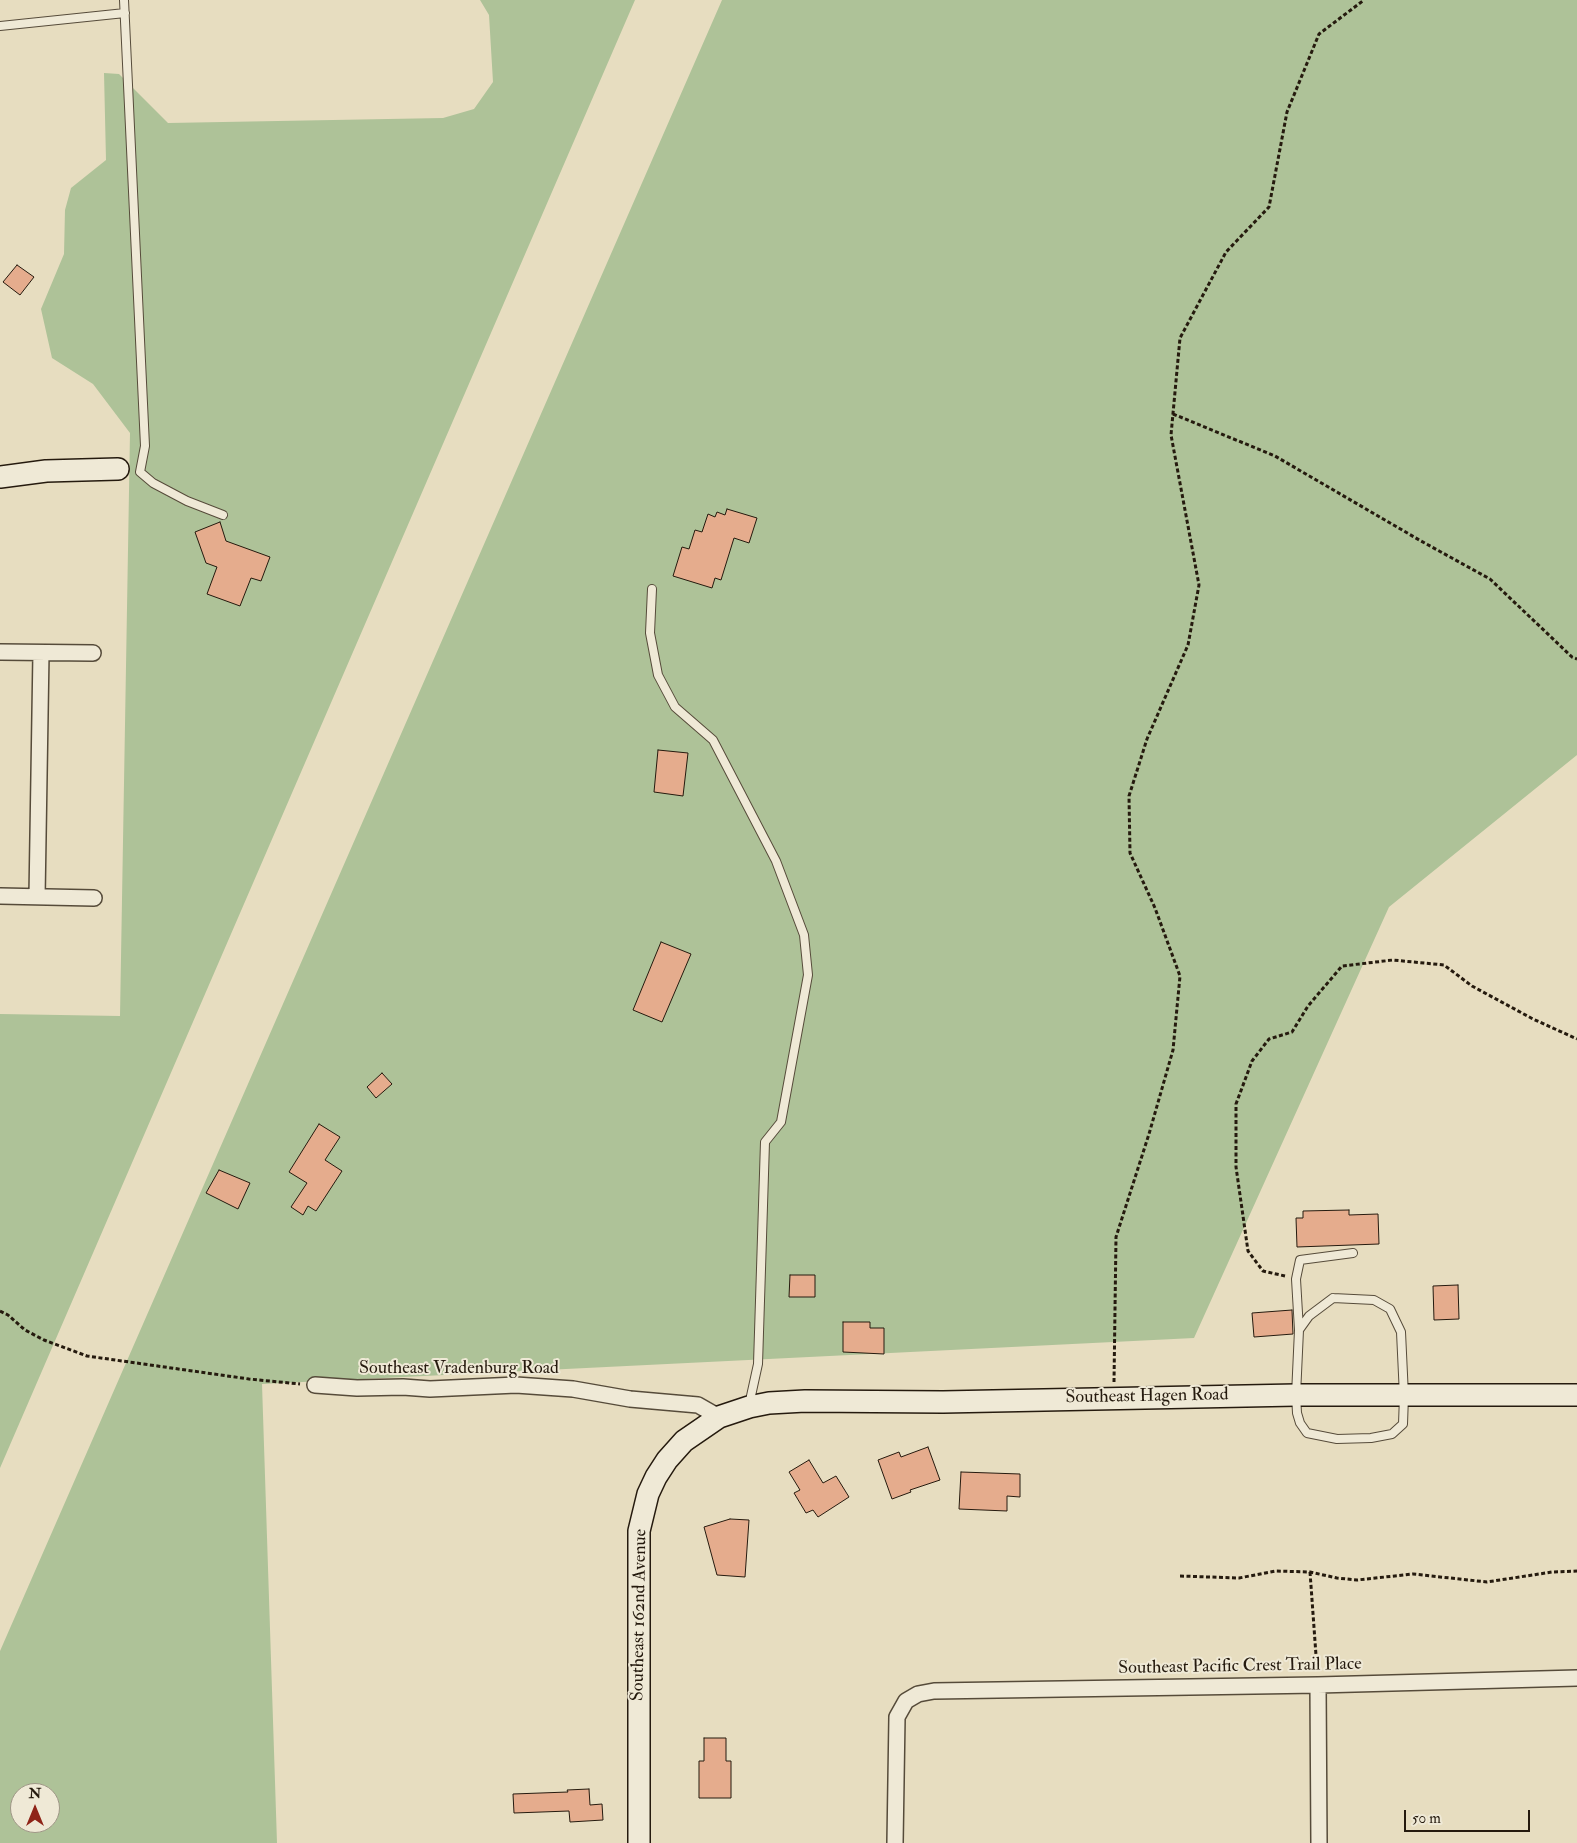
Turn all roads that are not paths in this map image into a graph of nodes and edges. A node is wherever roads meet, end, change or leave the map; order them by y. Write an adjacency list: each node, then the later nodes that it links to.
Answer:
1 (124, 0): 2 (lane)
2 (125, 13): 3 (lane); 6 (lane)
3 (0, 26)
4 (118, 469): 5 (street)
5 (0, 477)
6 (223, 515)
7 (652, 589): 20 (lane)
8 (0, 652): 9 (street)
9 (41, 653): 10 (street); 12 (street)
10 (93, 653)
11 (0, 896): 12 (street)
12 (37, 897): 13 (street)
13 (94, 898)
14 (1352, 1253): 15 (lane)
15 (1299, 1330): 17 (lane); 19 (lane)
16 (315, 1385): 21 (street, Southeast Vradenburg Road)
17 (1296, 1395): 19 (street, Southeast Hagen Road); 19 (lane); 20 (street, Southeast Hagen Road)
18 (1577, 1395): 19 (street, Southeast Hagen Road)
19 (1404, 1396)
20 (748, 1406): 21 (street, Southeast Hagen Road)
21 (718, 1417): 24 (street, Southeast 162nd Avenue)
22 (1577, 1678): 23 (street, Southeast Pacific Crest Trail Place)
23 (1318, 1685): 25 (street, Southeast Pacific Crest Trail Place); 26 (street)
24 (639, 1843)
25 (895, 1843)
26 (1319, 1843)

